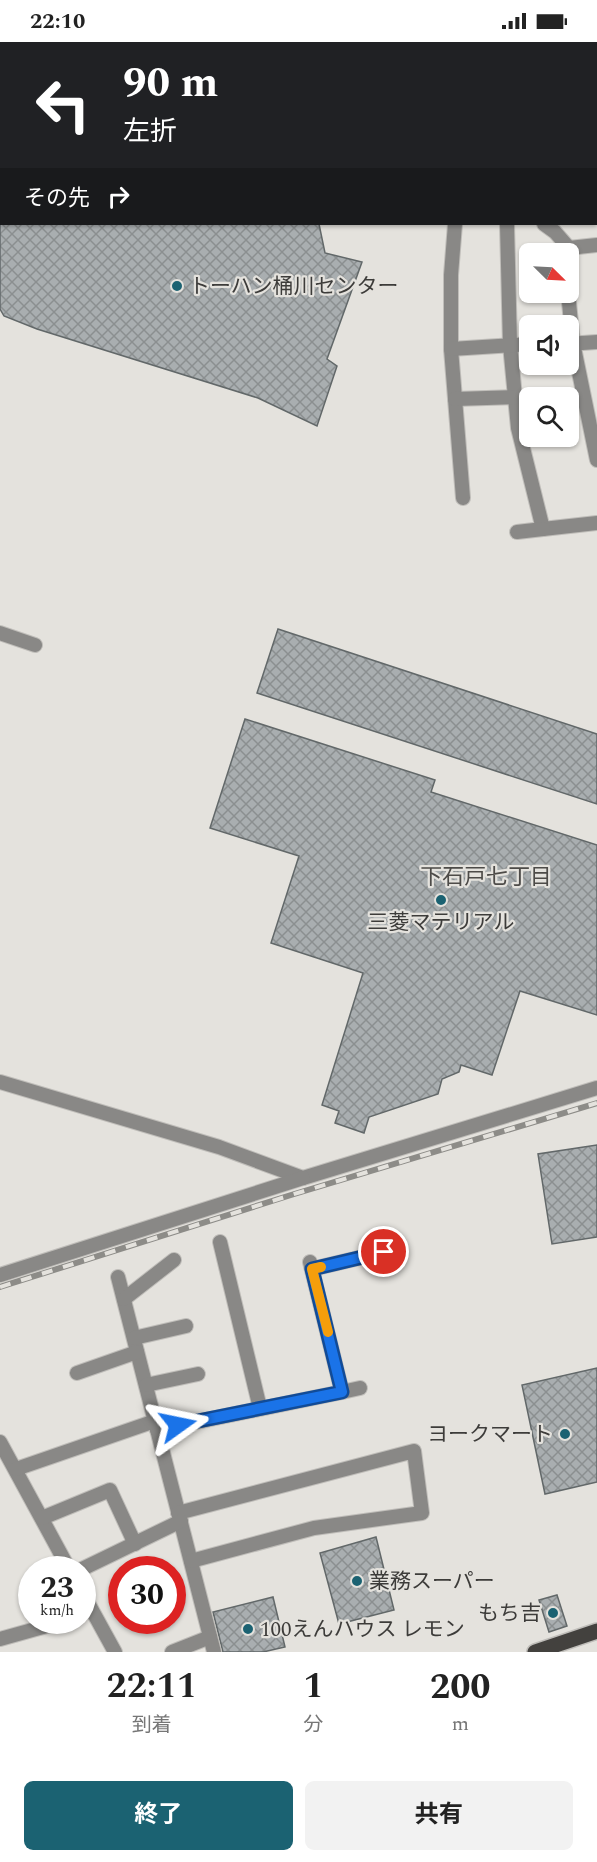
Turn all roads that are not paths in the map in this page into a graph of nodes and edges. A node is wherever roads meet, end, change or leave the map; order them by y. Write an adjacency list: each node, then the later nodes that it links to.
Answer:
1 (455, 225): 11 (street)
2 (507, 225): 9 (street)
3 (553, 226): 4 (street)
4 (565, 243)
5 (597, 245): 6 (street)
6 (579, 247)
7 (597, 342): 8 (street)
8 (579, 343)
9 (510, 345): 10 (street); 11 (street); 13 (street)
10 (519, 345)
11 (451, 349): 14 (street)
12 (578, 375): 15 (street)
13 (516, 397): 14 (street); 18 (street)
14 (455, 399): 16 (street)
15 (597, 460)
16 (463, 498)
17 (597, 523): 18 (street)
18 (543, 529): 19 (street)
19 (518, 532)
20 (0, 633): 21 (street)
21 (35, 645)
22 (0, 1082): 24 (street)
23 (597, 1088): 24 (street)
24 (303, 1178): 28 (street)
25 (220, 1242): 38 (street)
26 (384, 1252): 37 (street)
27 (174, 1260): 30 (street)
28 (0, 1275)
29 (118, 1277): 30 (street)
30 (124, 1299): 32 (street)
31 (186, 1326): 32 (street)
32 (136, 1345): 33 (street); 35 (street)
33 (77, 1373)
34 (198, 1374): 35 (street)
35 (146, 1385): 39 (street)
36 (360, 1388): 37 (street)
37 (342, 1392): 38 (street)
38 (260, 1408): 39 (street)
39 (156, 1425): 41 (street); 42 (street)
40 (0, 1442): 41 (street)
41 (16, 1469): 43 (street)
42 (179, 1517): 44 (street); 46 (street); 46 (street)
43 (42, 1518): 44 (street); 45 (street)
44 (135, 1544): 47 (street)
45 (62, 1556)
46 (191, 1561): 51 (street)
47 (96, 1562)
48 (96, 1626): 53 (street)
49 (597, 1631): 56 (main road)
50 (18, 1634): 52 (street)
51 (210, 1637): 54 (street); 55 (street)
52 (0, 1639)
53 (112, 1651)
54 (172, 1652)
55 (214, 1652)
56 (535, 1652)

